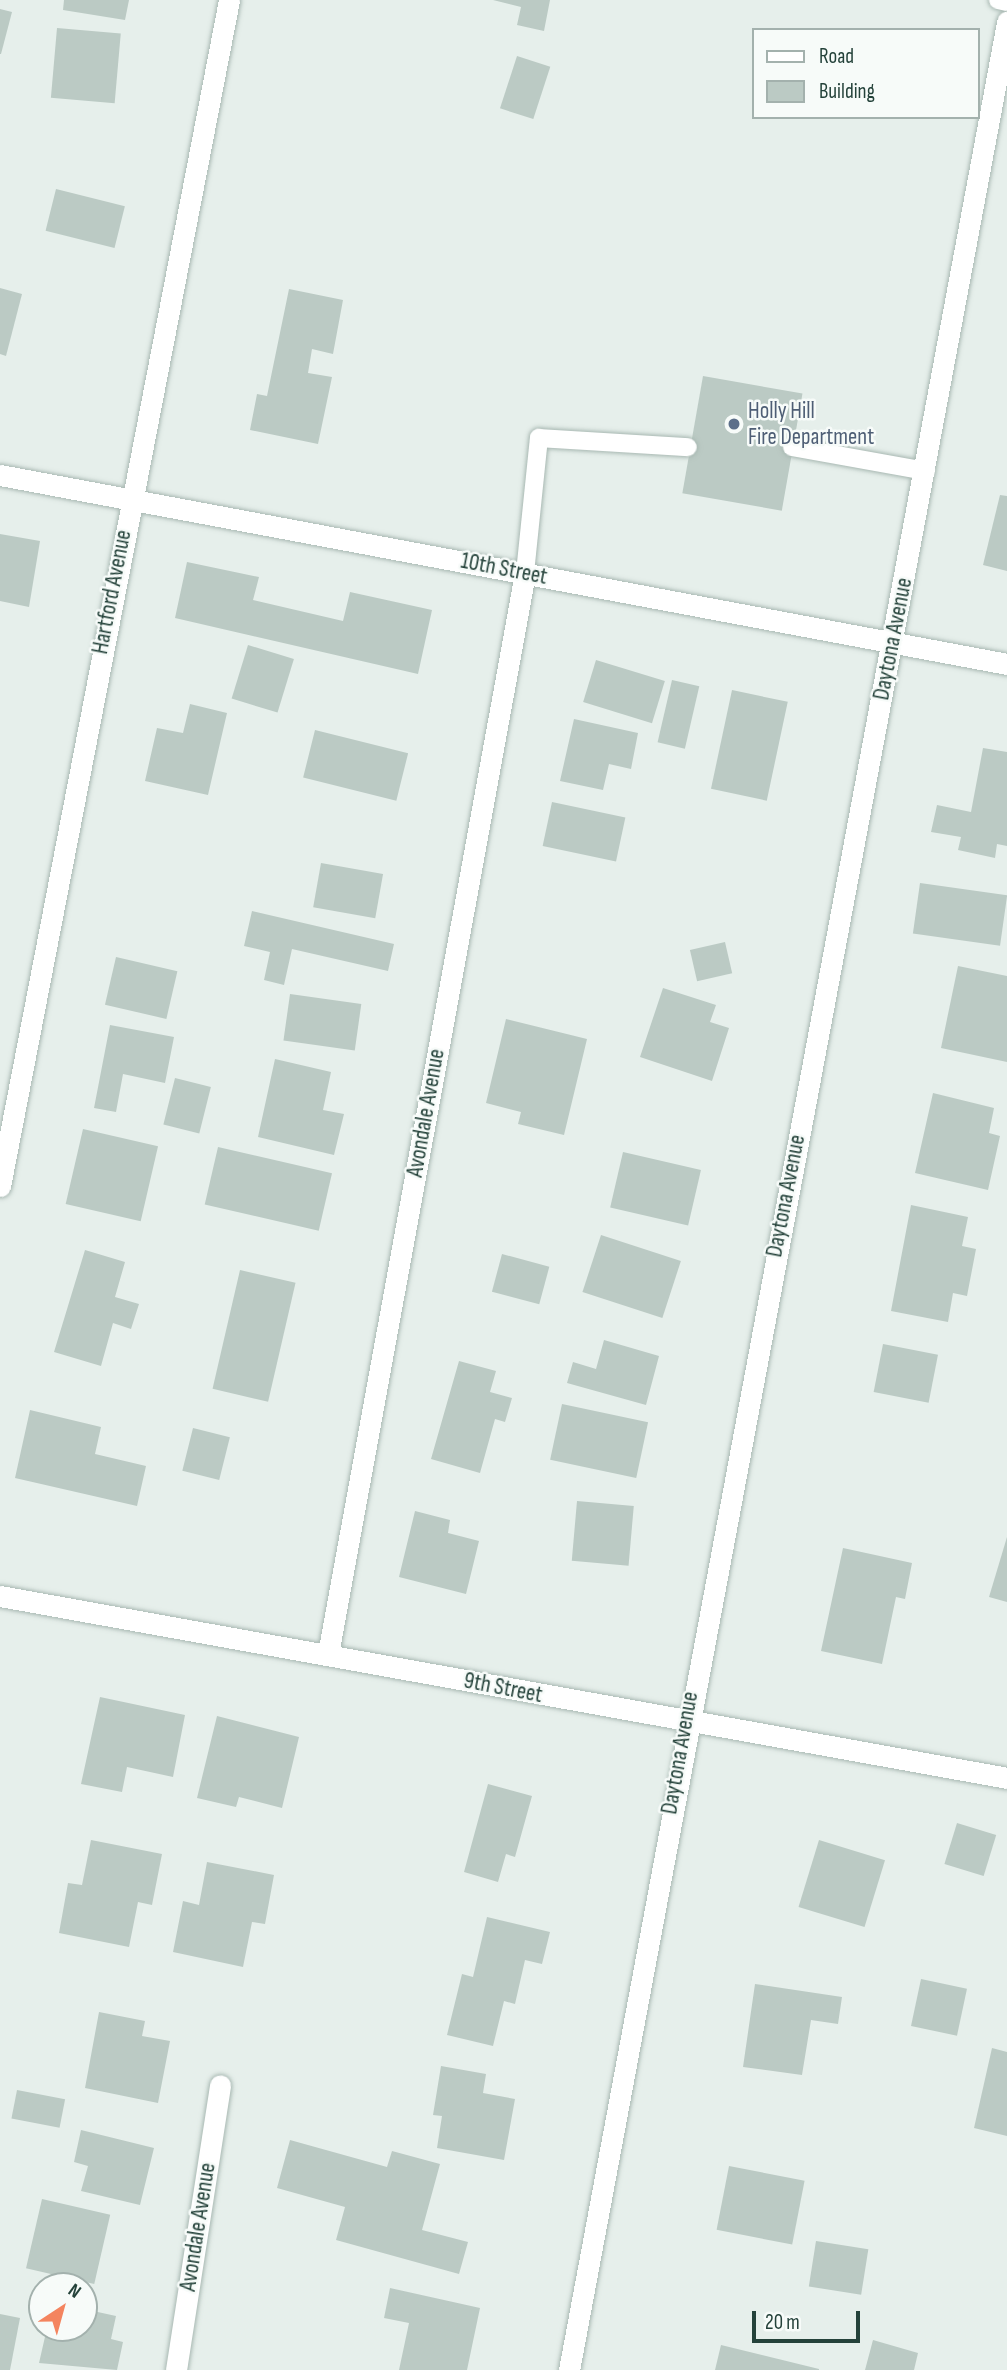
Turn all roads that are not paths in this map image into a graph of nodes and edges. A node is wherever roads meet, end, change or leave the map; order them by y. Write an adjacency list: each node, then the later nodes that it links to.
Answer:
1 (229, 0): 9 (street, Hartford Avenue)
2 (998, 0): 3 (lane)
3 (1007, 2)
4 (1007, 22): 7 (street, Daytona Avenue)
5 (688, 447): 10 (lane)
6 (792, 447): 7 (lane)
7 (926, 471): 11 (street, Daytona Avenue)
8 (0, 475): 9 (street, 10th Street)
9 (130, 497): 10 (street, 10th Street); 13 (street, Hartford Avenue)
10 (525, 573): 11 (street, 10th Street); 15 (street, Avondale Avenue)
11 (892, 643): 12 (street, 10th Street); 16 (street, Daytona Avenue)
12 (1007, 664)
13 (0, 1186)
14 (0, 1596): 15 (street, 9th Street)
15 (328, 1654): 16 (street, 9th Street)
16 (685, 1722): 17 (street, 9th Street); 20 (street, Daytona Avenue)
17 (1007, 1778)
18 (220, 2085): 19 (street, Avondale Avenue)
19 (176, 2370)
20 (569, 2370)

